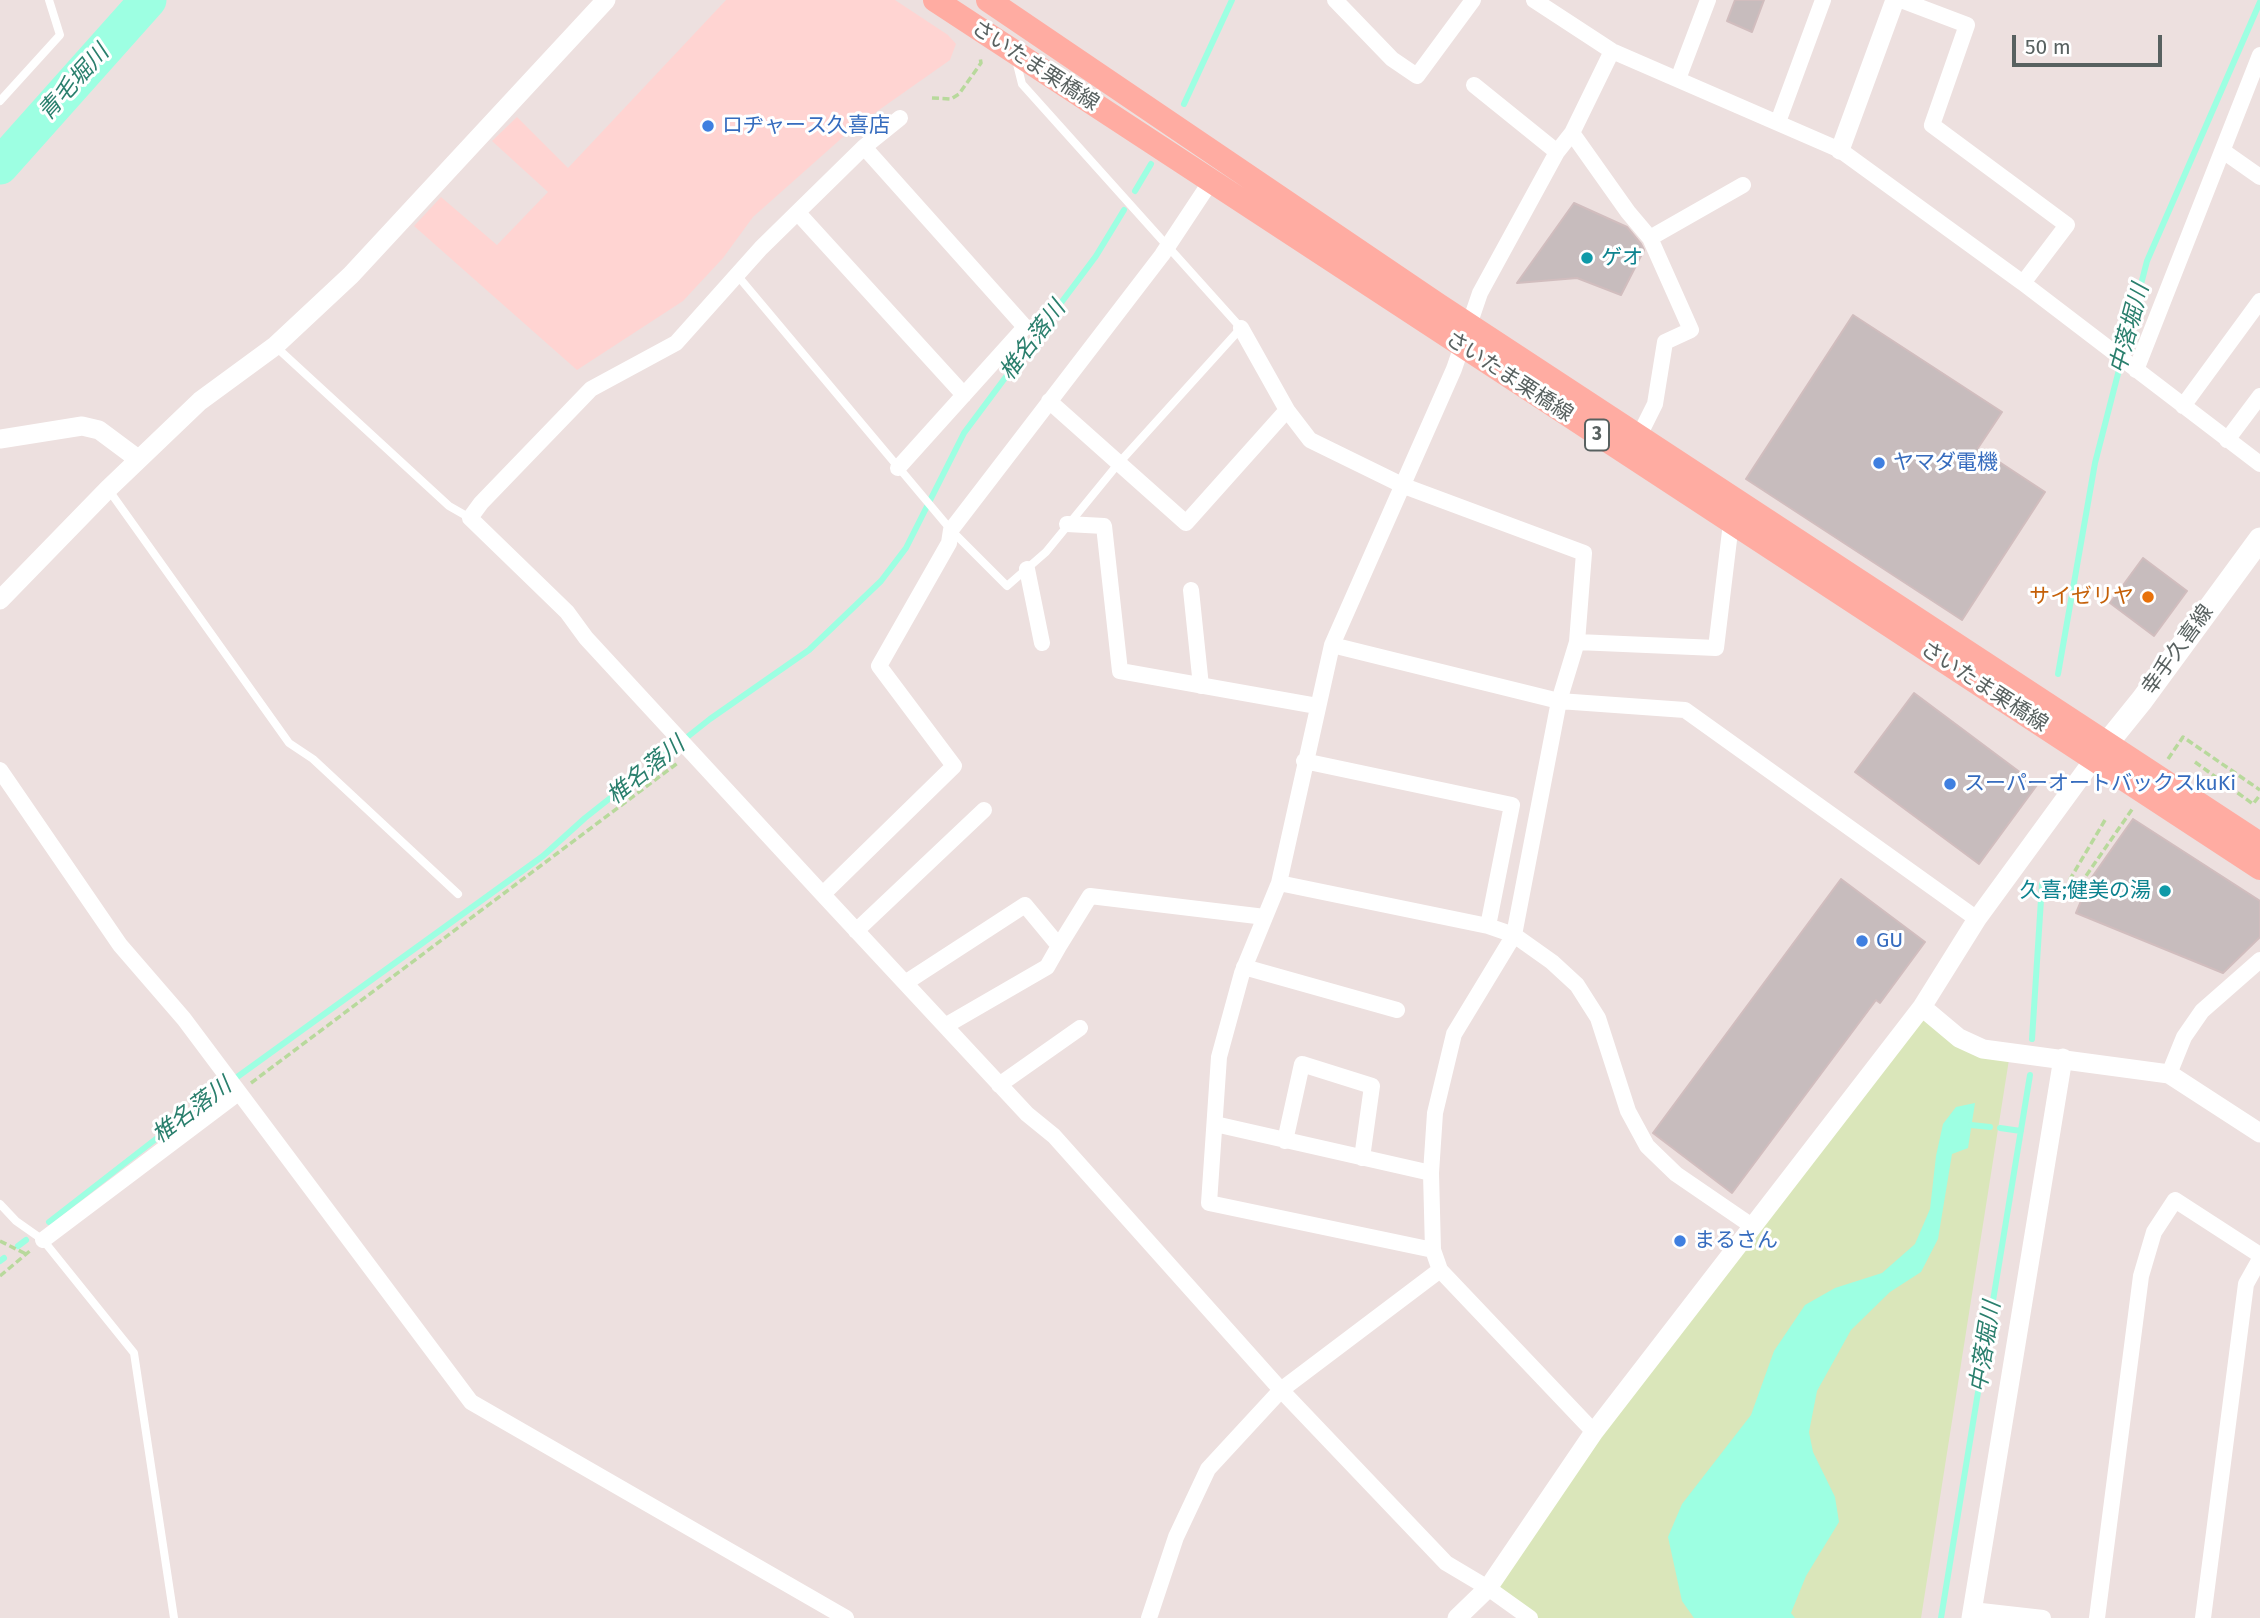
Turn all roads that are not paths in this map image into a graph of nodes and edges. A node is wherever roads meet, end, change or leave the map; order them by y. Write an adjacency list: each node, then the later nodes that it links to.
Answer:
1 (49, 0): 16 (lane)
2 (606, 0): 35 (street)
3 (935, 0): 11 (main road, さいたま栗橋線 / 3)
4 (988, 0): 34 (main road, さいたま栗橋線 / 3)
5 (1335, 0): 6 (street)
6 (1473, 0)
7 (1534, 0): 12 (street)
8 (1708, 0): 14 (street)
9 (1823, 0): 18 (street)
10 (1898, 0): 21 (street); 31 (street)
11 (1014, 51): 25 (main road, さいたま栗橋線 / 3); 29 (lane)
12 (1612, 51): 14 (street); 19 (street)
13 (2259, 63): 22 (street)
14 (1678, 79): 18 (street)
15 (1474, 85): 23 (street)
16 (0, 101)
17 (900, 118): 20 (street)
18 (1778, 122): 21 (street)
19 (1572, 133): 23 (street); 28 (street)
20 (864, 147): 27 (street); 37 (street)
21 (1840, 150): 31 (street)
22 (2223, 151): 24 (street); 36 (street)
23 (1557, 152): 34 (street)
24 (2260, 177)
25 (1211, 181): 29 (street); 34 (main road, さいたま栗橋線 / 3)
26 (1743, 185): 28 (street)
27 (798, 213): 30 (street); 37 (street)
28 (1650, 238): 42 (street)
29 (1167, 246): 33 (lane); 39 (street)
30 (737, 275): 48 (lane); 51 (street)
31 (2023, 284): 36 (street)
32 (2260, 301): 40 (street)
33 (1241, 328): 41 (street); 46 (lane)
34 (1466, 336): 42 (main road, さいたま栗橋線 / 3); 49 (street); 52 (main road, さいたま栗橋線 / 3)
35 (275, 346): 45 (street); 51 (lane)
36 (2136, 370): 40 (street)
37 (964, 395): 48 (street)
38 (2260, 396): 44 (street)
39 (1049, 401): 46 (street); 54 (street)
40 (2183, 406): 44 (street)
41 (1287, 410): 46 (street); 49 (street)
42 (1639, 436): 65 (main road, さいたま栗橋線 / 3)
43 (0, 439): 45 (street)
44 (2227, 440): 47 (street)
45 (138, 459): 50 (street)
46 (1118, 464): 53 (lane)
47 (2260, 464)
48 (898, 468): 54 (lane)
49 (1404, 486): 59 (street); 61 (street)
50 (108, 489): 58 (street); 72 (lane)
51 (470, 518): 73 (street)
52 (1731, 523): 59 (street); 65 (main road, さいたま栗橋線 / 3)
53 (1067, 524): 56 (lane); 62 (street)
54 (951, 530): 56 (lane); 73 (street)
55 (2260, 539): 65 (main road, 幸手久喜線)
56 (1027, 569): 60 (street)
57 (1191, 590): 62 (street)
58 (0, 600)
59 (1577, 642): 63 (street)
60 (1042, 643)
61 (1332, 645): 63 (street); 64 (street)
62 (1201, 685): 64 (street)
63 (1559, 701): 75 (street); 78 (street)
64 (1317, 706): 66 (street)
65 (2100, 751): 69 (main road, さいたま栗橋線 / 3); 70 (main road, さいたま栗橋線 / 3); 75 (street)
66 (1304, 761): 71 (street); 76 (street)
67 (0, 770): 90 (street)
68 (984, 810): 77 (street)
69 (2260, 844)
70 (2260, 868)
71 (1279, 883): 74 (street); 76 (street)
72 (458, 894)
73 (822, 894): 77 (street)
74 (1265, 917): 79 (street); 81 (street)
75 (1978, 919): 83 (street)
76 (1488, 926): 78 (street)
77 (856, 931): 82 (street)
78 (1514, 935): 95 (street); 97 (street)
79 (1059, 946): 82 (street); 85 (street)
80 (2260, 960): 88 (street)
81 (1244, 967): 84 (street); 91 (street)
82 (905, 983): 85 (street)
83 (1922, 1007): 87 (street); 97 (street)
84 (1397, 1010)
85 (945, 1026): 89 (street)
86 (1080, 1028): 89 (street)
87 (2063, 1058): 88 (street); 105 (street)
88 (2169, 1074): 92 (street)
89 (999, 1085): 102 (street)
90 (238, 1093): 98 (street); 107 (street)
91 (1215, 1125): 93 (street); 99 (street)
92 (2260, 1133)
93 (1285, 1140): 94 (street); 94 (street)
94 (1362, 1158): 95 (street)
95 (1431, 1173): 99 (street)
96 (0, 1204): 98 (lane)
97 (1752, 1226): 103 (street)
98 (43, 1240): 106 (lane)
99 (1433, 1250): 101 (street)
100 (2260, 1257): 112 (street); 113 (street)
101 (1440, 1270): 102 (street); 103 (street)
102 (1281, 1390): 104 (street); 108 (street)
103 (1594, 1432): 104 (street)
104 (1488, 1588): 109 (street); 110 (street)
105 (1972, 1614): 111 (street)
106 (174, 1618)
107 (846, 1618)
108 (1149, 1618)
109 (1457, 1618)
110 (1530, 1618)
111 (2043, 1618)
112 (2097, 1618)
113 (2203, 1618)

